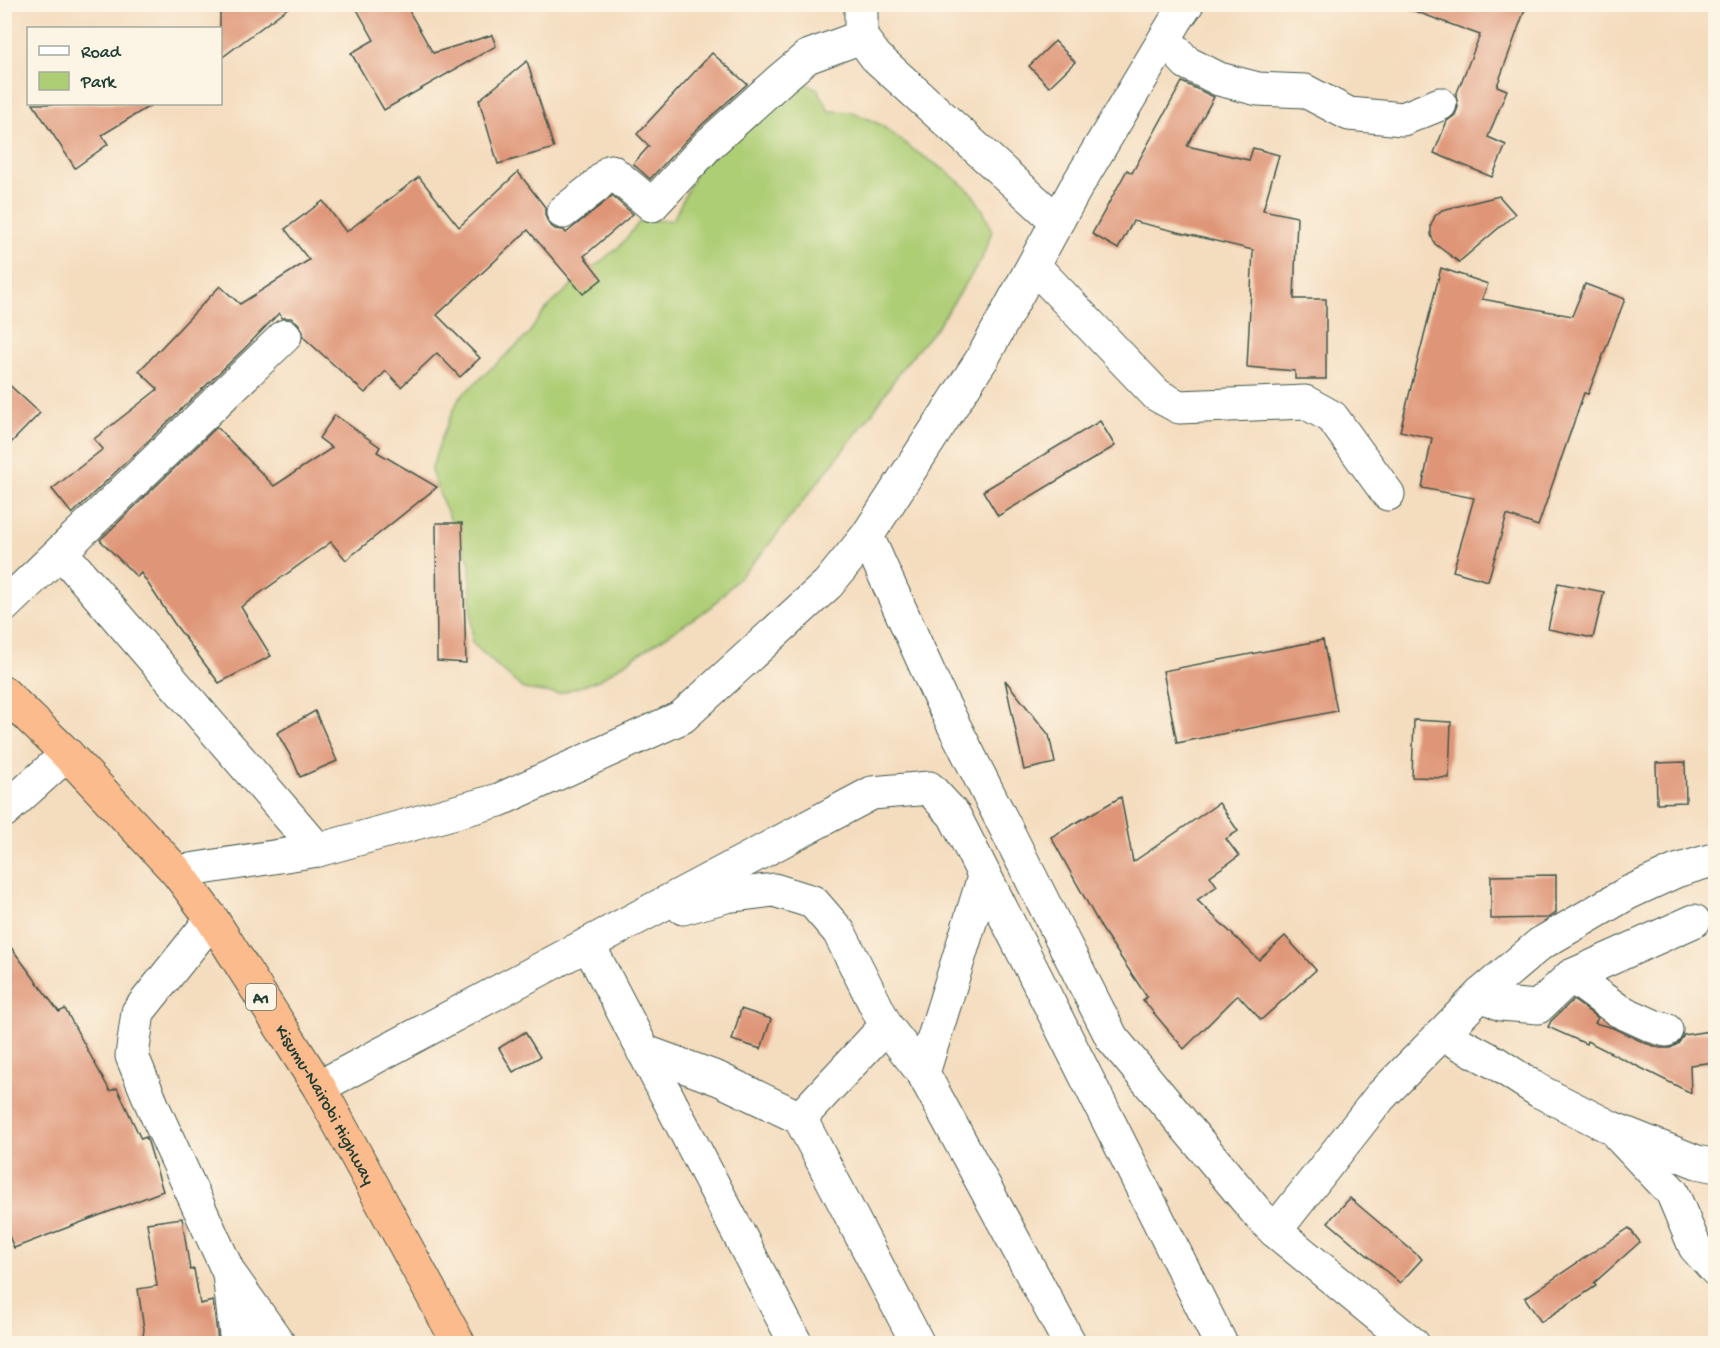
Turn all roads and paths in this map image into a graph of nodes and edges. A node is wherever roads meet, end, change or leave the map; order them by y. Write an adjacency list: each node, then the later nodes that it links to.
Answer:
1 (861, 4): 3 (street)
2 (1187, 4): 4 (street)
3 (861, 37): 6 (street); 7 (street)
4 (1165, 39): 5 (street); 7 (street)
5 (1440, 104)
6 (563, 212)
7 (1057, 221): 8 (street)
8 (1034, 266): 10 (street); 11 (street)
9 (285, 336): 12 (street)
10 (1388, 494)
11 (867, 536): 17 (street); 36 (street)
12 (61, 552): 13 (street); 17 (street)
13 (4, 606)
14 (4, 693): 15 (highway, Kisumu-Nairobi Highway / A1)
15 (67, 754): 16 (street); 19 (highway, Kisumu-Nairobi Highway / A1)
16 (4, 812)
17 (318, 850): 19 (street)
18 (1716, 859): 26 (street)
19 (177, 872): 21 (highway, Kisumu-Nairobi Highway / A1)
20 (984, 877): 23 (street); 31 (street); 45 (street)
21 (212, 919): 32 (highway, Kisumu-Nairobi Highway / A1); 38 (street)
22 (1694, 921): 25 (street)
23 (627, 923): 24 (street); 27 (street)
24 (588, 944): 30 (street); 32 (street)
25 (1571, 976): 26 (street); 28 (street)
26 (1481, 994): 29 (street)
27 (886, 1026): 31 (street); 33 (street)
28 (1666, 1030)
29 (1442, 1034): 34 (street); 36 (street)
30 (643, 1051): 33 (street); 42 (street)
31 (923, 1073): 44 (street)
32 (319, 1087): 41 (highway, Kisumu-Nairobi Highway / A1)
33 (800, 1118): 43 (street)
34 (1612, 1128): 35 (street); 37 (street)
35 (1716, 1166)
36 (1275, 1231): 46 (street)
37 (1716, 1270)
38 (229, 1273): 39 (street); 40 (street)
39 (237, 1344)
40 (279, 1344)
41 (459, 1344)
42 (796, 1344)
43 (918, 1344)
44 (1070, 1344)
45 (1221, 1344)
46 (1413, 1344)

